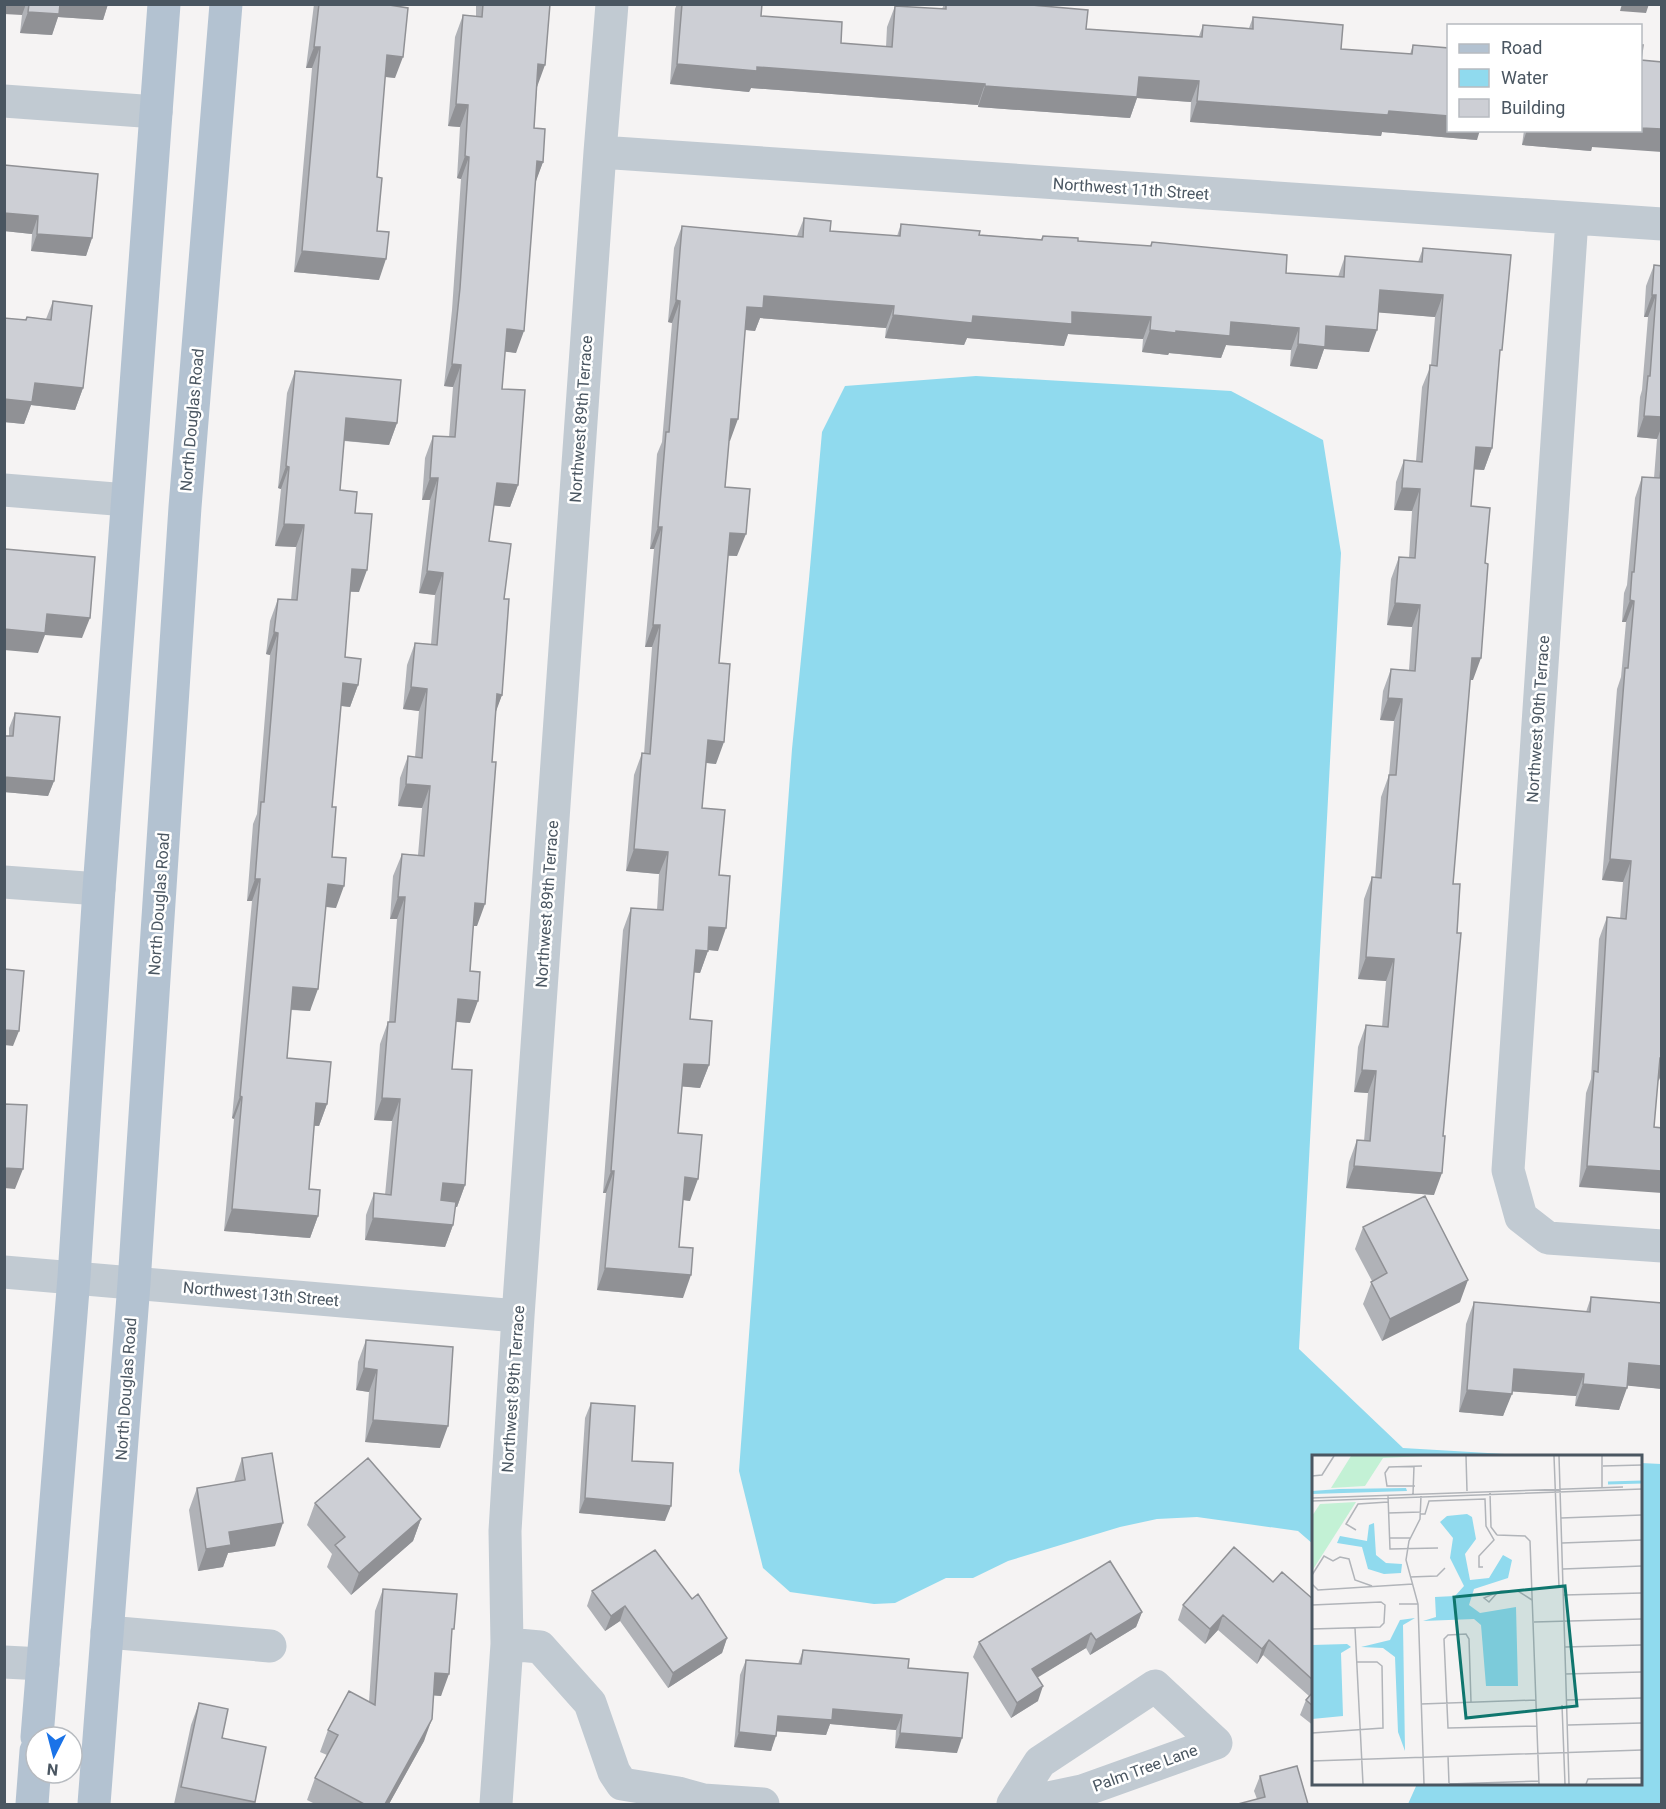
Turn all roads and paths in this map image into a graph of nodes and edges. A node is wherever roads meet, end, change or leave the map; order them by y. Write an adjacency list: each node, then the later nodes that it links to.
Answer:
1 (164, 4): 5 (main road)
2 (226, 4): 16 (main road, North Douglas Road)
3 (612, 4): 6 (street, Northwest 89th Terrace)
4 (4, 100): 5 (street)
5 (156, 112): 10 (main road)
6 (600, 152): 7 (street, Northwest 11th Street); 17 (street, Northwest 89th Terrace)
7 (1572, 219): 8 (street, Northwest 11th Street); 13 (street, Northwest 90th Terrace)
8 (1662, 224)
9 (4, 490): 10 (street)
10 (127, 500): 12 (main road)
11 (4, 882): 12 (street)
12 (99, 889): 15 (main road)
13 (1662, 1246)
14 (4, 1272): 15 (street, Northwest 13th Street)
15 (74, 1277): 16 (street, Northwest 13th Street); 22 (main road)
16 (134, 1283): 17 (street, Northwest 13th Street); 18 (main road, North Douglas Road)
17 (518, 1316): 19 (street, Northwest 89th Terrace)
18 (107, 1632): 20 (street); 27 (main road, North Douglas Road)
19 (507, 1644): 25 (street); 28 (street, Northwest 89th Terrace)
20 (270, 1646)
21 (4, 1662): 22 (street)
22 (43, 1664): 23 (main road)
23 (38, 1725)
24 (33, 1785): 26 (main road)
25 (702, 1802): 29 (street)
26 (32, 1804)
27 (94, 1804)
28 (496, 1804)
29 (763, 1804)
30 (1013, 1804): 31 (street, Palm Tree Lane)
31 (1019, 1804)

